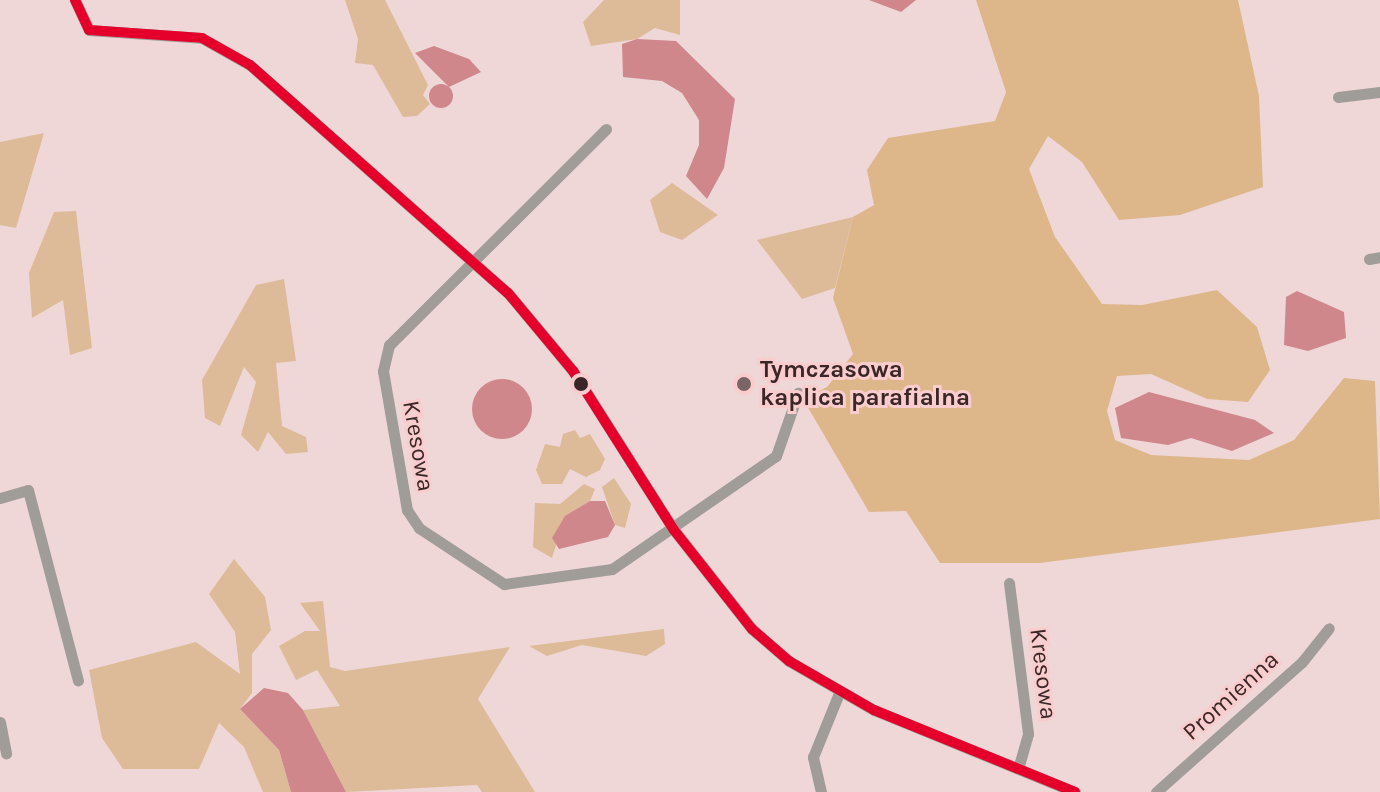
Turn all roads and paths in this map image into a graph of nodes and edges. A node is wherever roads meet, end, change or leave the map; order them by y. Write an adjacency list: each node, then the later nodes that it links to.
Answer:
1 (75, 0): 5 (street)
2 (1380, 92): 3 (street)
3 (1338, 97)
4 (606, 129): 5 (street, Kresowa)
5 (469, 258): 8 (street); 8 (street, Kresowa)
6 (798, 393): 8 (street, Kresowa)
7 (0, 498): 11 (street)
8 (674, 530): 12 (street)
9 (1009, 583): 15 (street, Kresowa)
10 (1329, 628): 18 (street, Promienna)
11 (78, 681)
12 (839, 693): 15 (street); 16 (street)
13 (0, 722): 14 (street)
14 (6, 753)
15 (1018, 769): 17 (street)
16 (821, 792)
17 (1075, 792)
18 (1156, 792)

